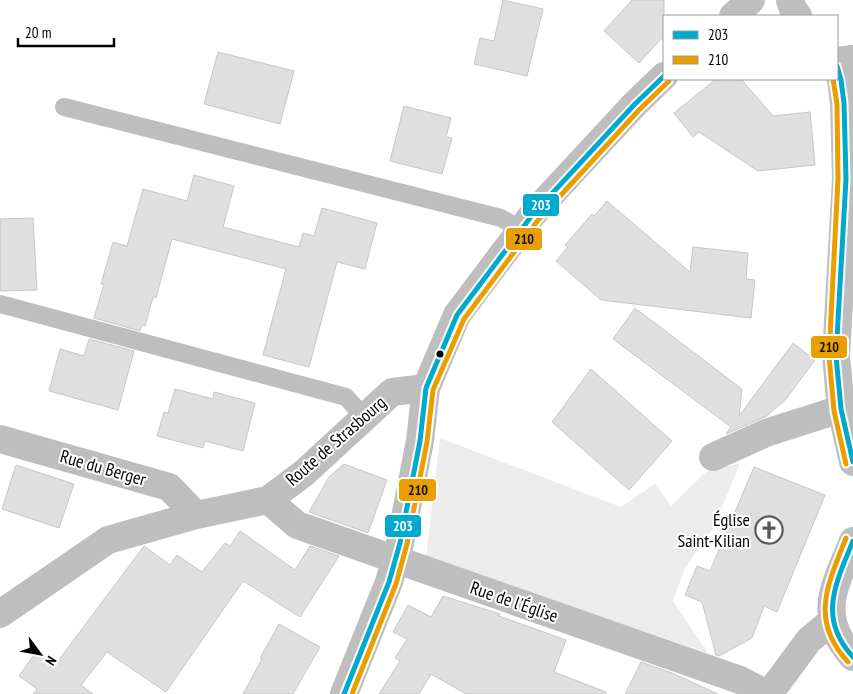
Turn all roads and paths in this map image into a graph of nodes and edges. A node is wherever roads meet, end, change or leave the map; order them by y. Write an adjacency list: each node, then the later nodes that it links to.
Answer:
1 (790, 0): 2 (street)
2 (797, 15)
3 (853, 59): 4 (street)
4 (838, 61)
5 (838, 70): 10 (street)
6 (663, 77): 8 (street)
7 (64, 106): 8 (lane)
8 (522, 230): 11 (street)
9 (0, 304): 13 (lane)
10 (844, 356): 12 (street)
11 (426, 388): 13 (street, Route de Strasbourg); 20 (street)
12 (841, 409): 15 (street); 16 (street)
13 (365, 418): 17 (street, Route de Strasbourg)
14 (0, 439): 18 (street, Rue du Berger)
15 (713, 457)
16 (853, 462)
17 (268, 500): 18 (street, Route de Strasbourg); 20 (street, Rue de l'Église)
18 (196, 515): 21 (street, Route de Strasbourg)
19 (853, 541): 22 (street)
20 (395, 560): 24 (street); 25 (street, Rue de l'Église)
21 (0, 614)
22 (832, 622): 23 (street); 25 (street)
23 (853, 657)
24 (344, 694)
25 (768, 694)

